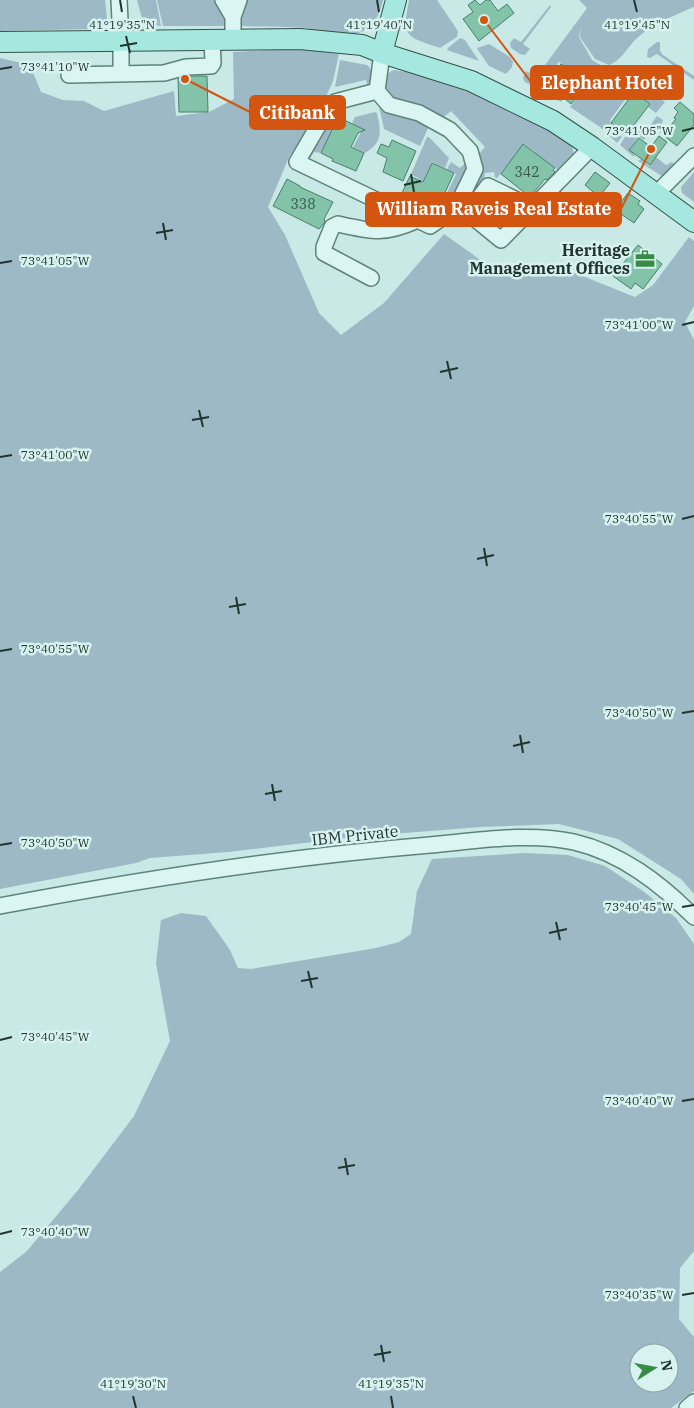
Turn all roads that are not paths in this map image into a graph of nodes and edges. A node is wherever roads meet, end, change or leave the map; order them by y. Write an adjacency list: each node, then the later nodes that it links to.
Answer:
1 (119, 0): 8 (street)
2 (223, 0): 5 (street)
3 (239, 0): 5 (street)
4 (396, 0): 10 (main road)
5 (233, 17): 7 (street)
6 (212, 39): 7 (main road); 8 (main road); 11 (street)
7 (233, 39): 10 (main road)
8 (122, 41): 9 (main road); 11 (street)
9 (0, 42)
10 (382, 53): 13 (street); 14 (main road)
11 (121, 73): 12 (street)
12 (70, 75)
13 (377, 91): 18 (street); 18 (street)
14 (592, 147): 16 (main road); 17 (street)
15 (694, 156): 16 (street)
16 (656, 194): 19 (main road)
17 (532, 210)
18 (418, 220): 20 (street)
19 (694, 222)
20 (371, 278)
21 (0, 906): 22 (street, IBM Private)
22 (694, 917)
23 (694, 1402): 24 (street)
24 (687, 1408)

